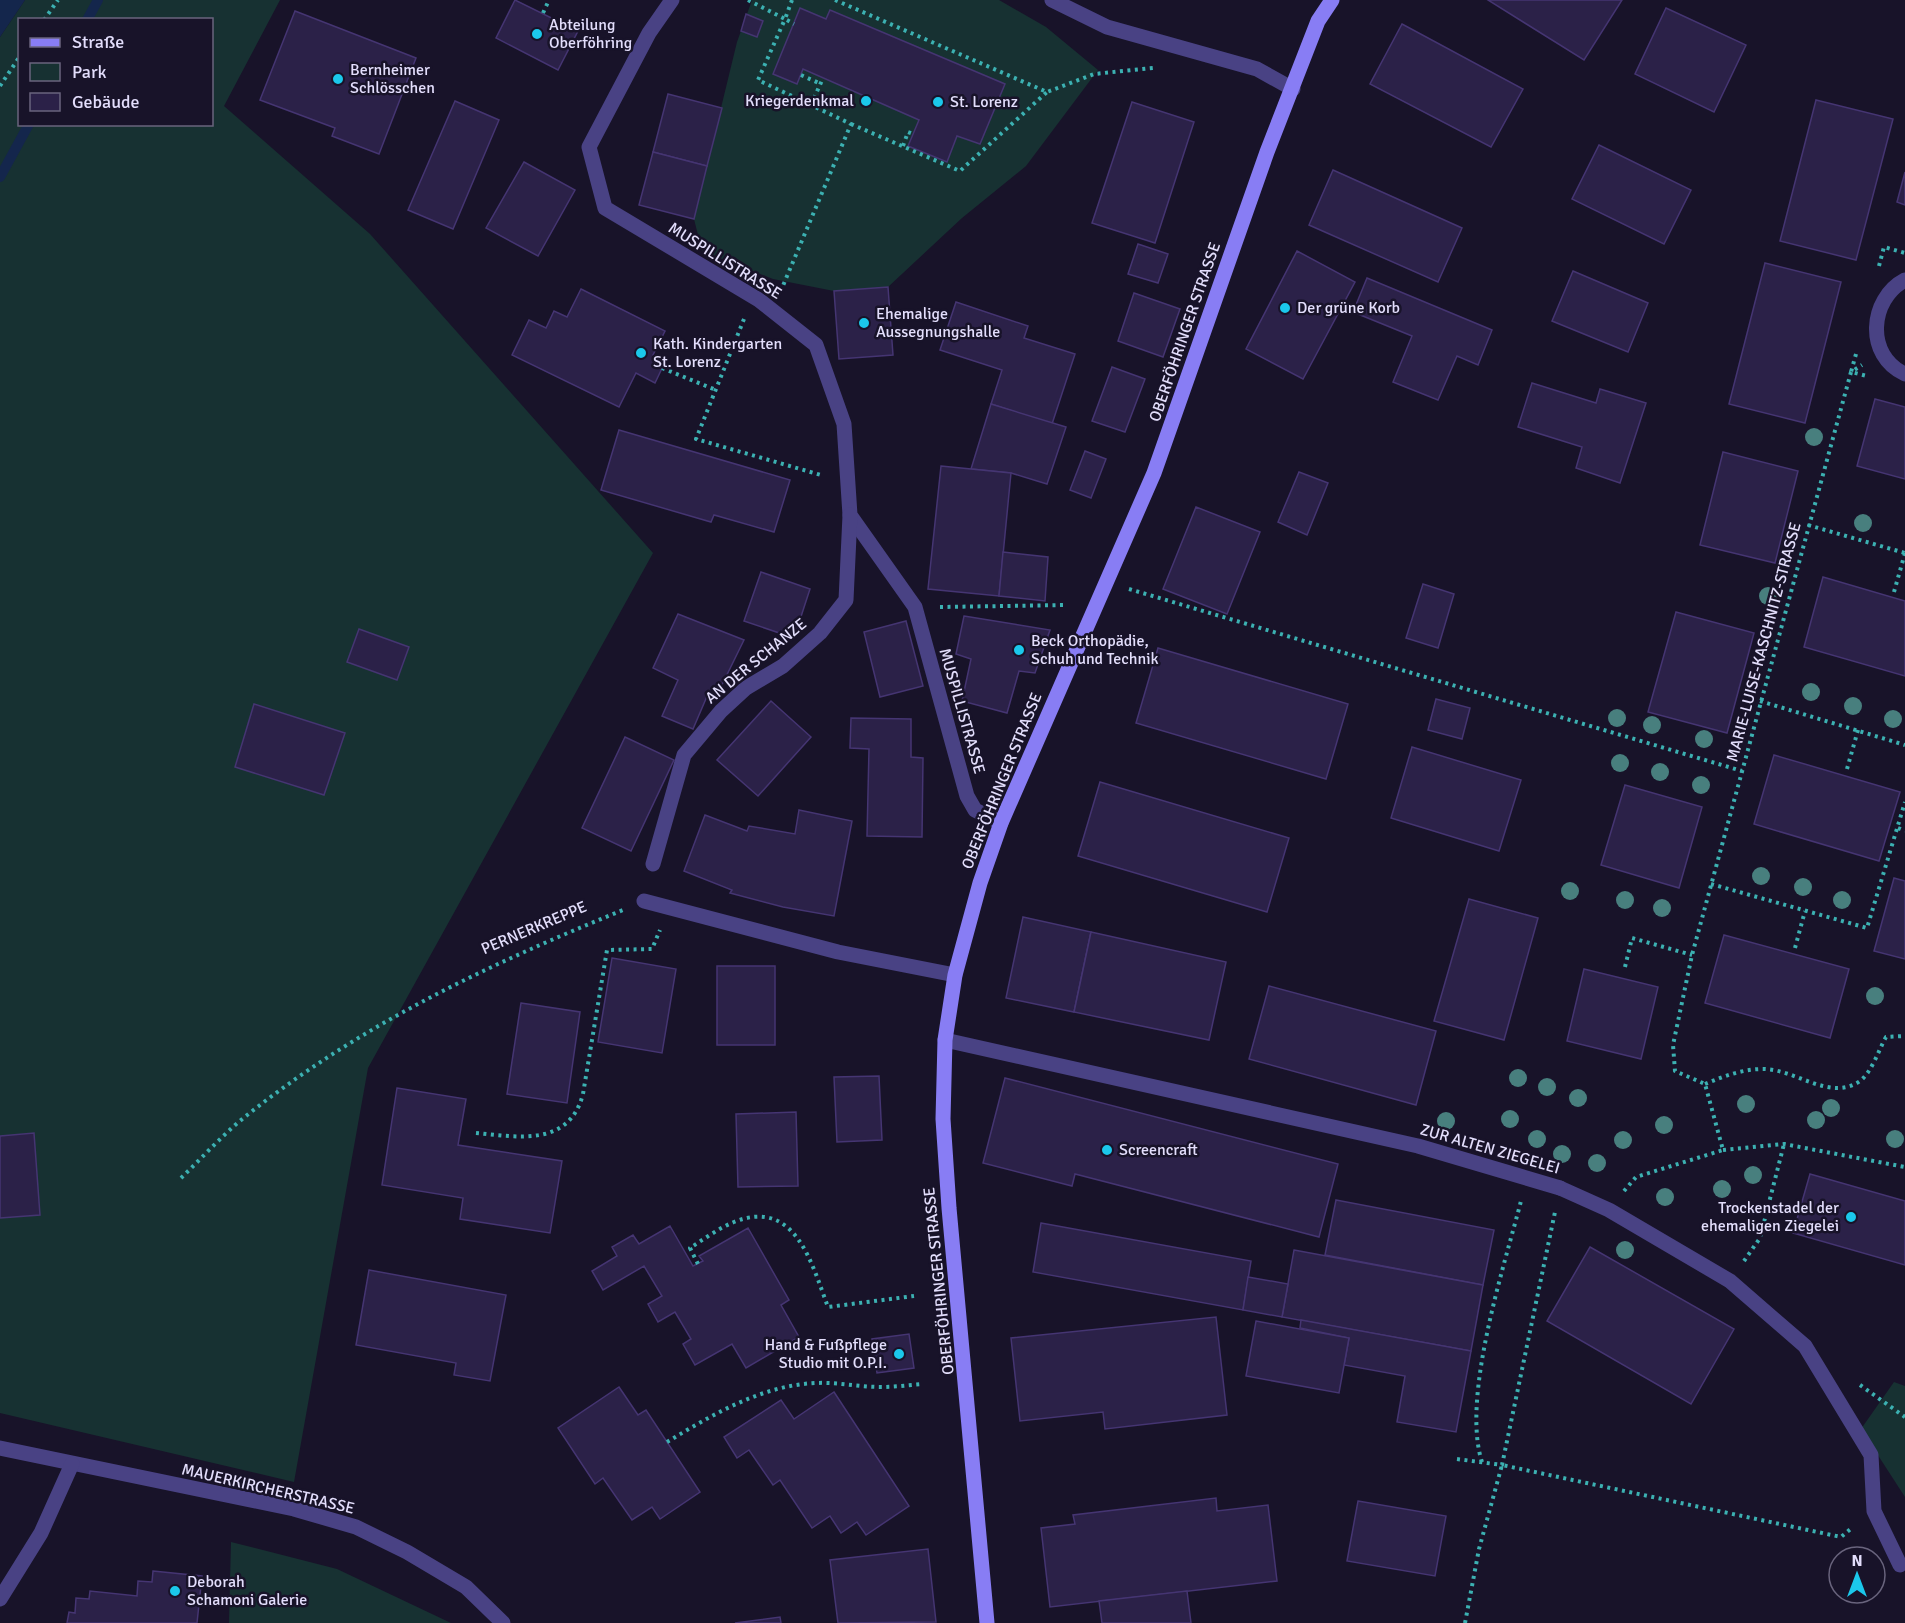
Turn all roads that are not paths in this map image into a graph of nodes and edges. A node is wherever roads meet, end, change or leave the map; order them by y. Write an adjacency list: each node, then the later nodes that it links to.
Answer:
1 (672, 0): 7 (street, MUSPILLISTRASSE)
2 (1052, 0): 4 (street)
3 (1332, 0): 4 (main road, OBERFÖHRINGER STRASSE)
4 (1293, 88): 8 (main road, OBERFÖHRINGER STRASSE)
5 (1905, 280): 6 (street)
6 (1905, 374)
7 (850, 515): 8 (street, MUSPILLISTRASSE); 9 (street, AN DER SCHANZE)
8 (1001, 823): 11 (main road, OBERFÖHRINGER STRASSE)
9 (653, 864)
10 (644, 902): 11 (street)
11 (955, 975): 12 (main road, OBERFÖHRINGER STRASSE)
12 (945, 1040): 15 (street, ZUR ALTEN ZIEGELEI); 18 (main road, OBERFÖHRINGER STRASSE)
13 (0, 1448): 14 (street, MAUERKIRCHERSTRASSE)
14 (72, 1464): 16 (street); 17 (street, MAUERKIRCHERSTRASSE)
15 (1900, 1565)
16 (0, 1599)
17 (503, 1623)
18 (987, 1623)

